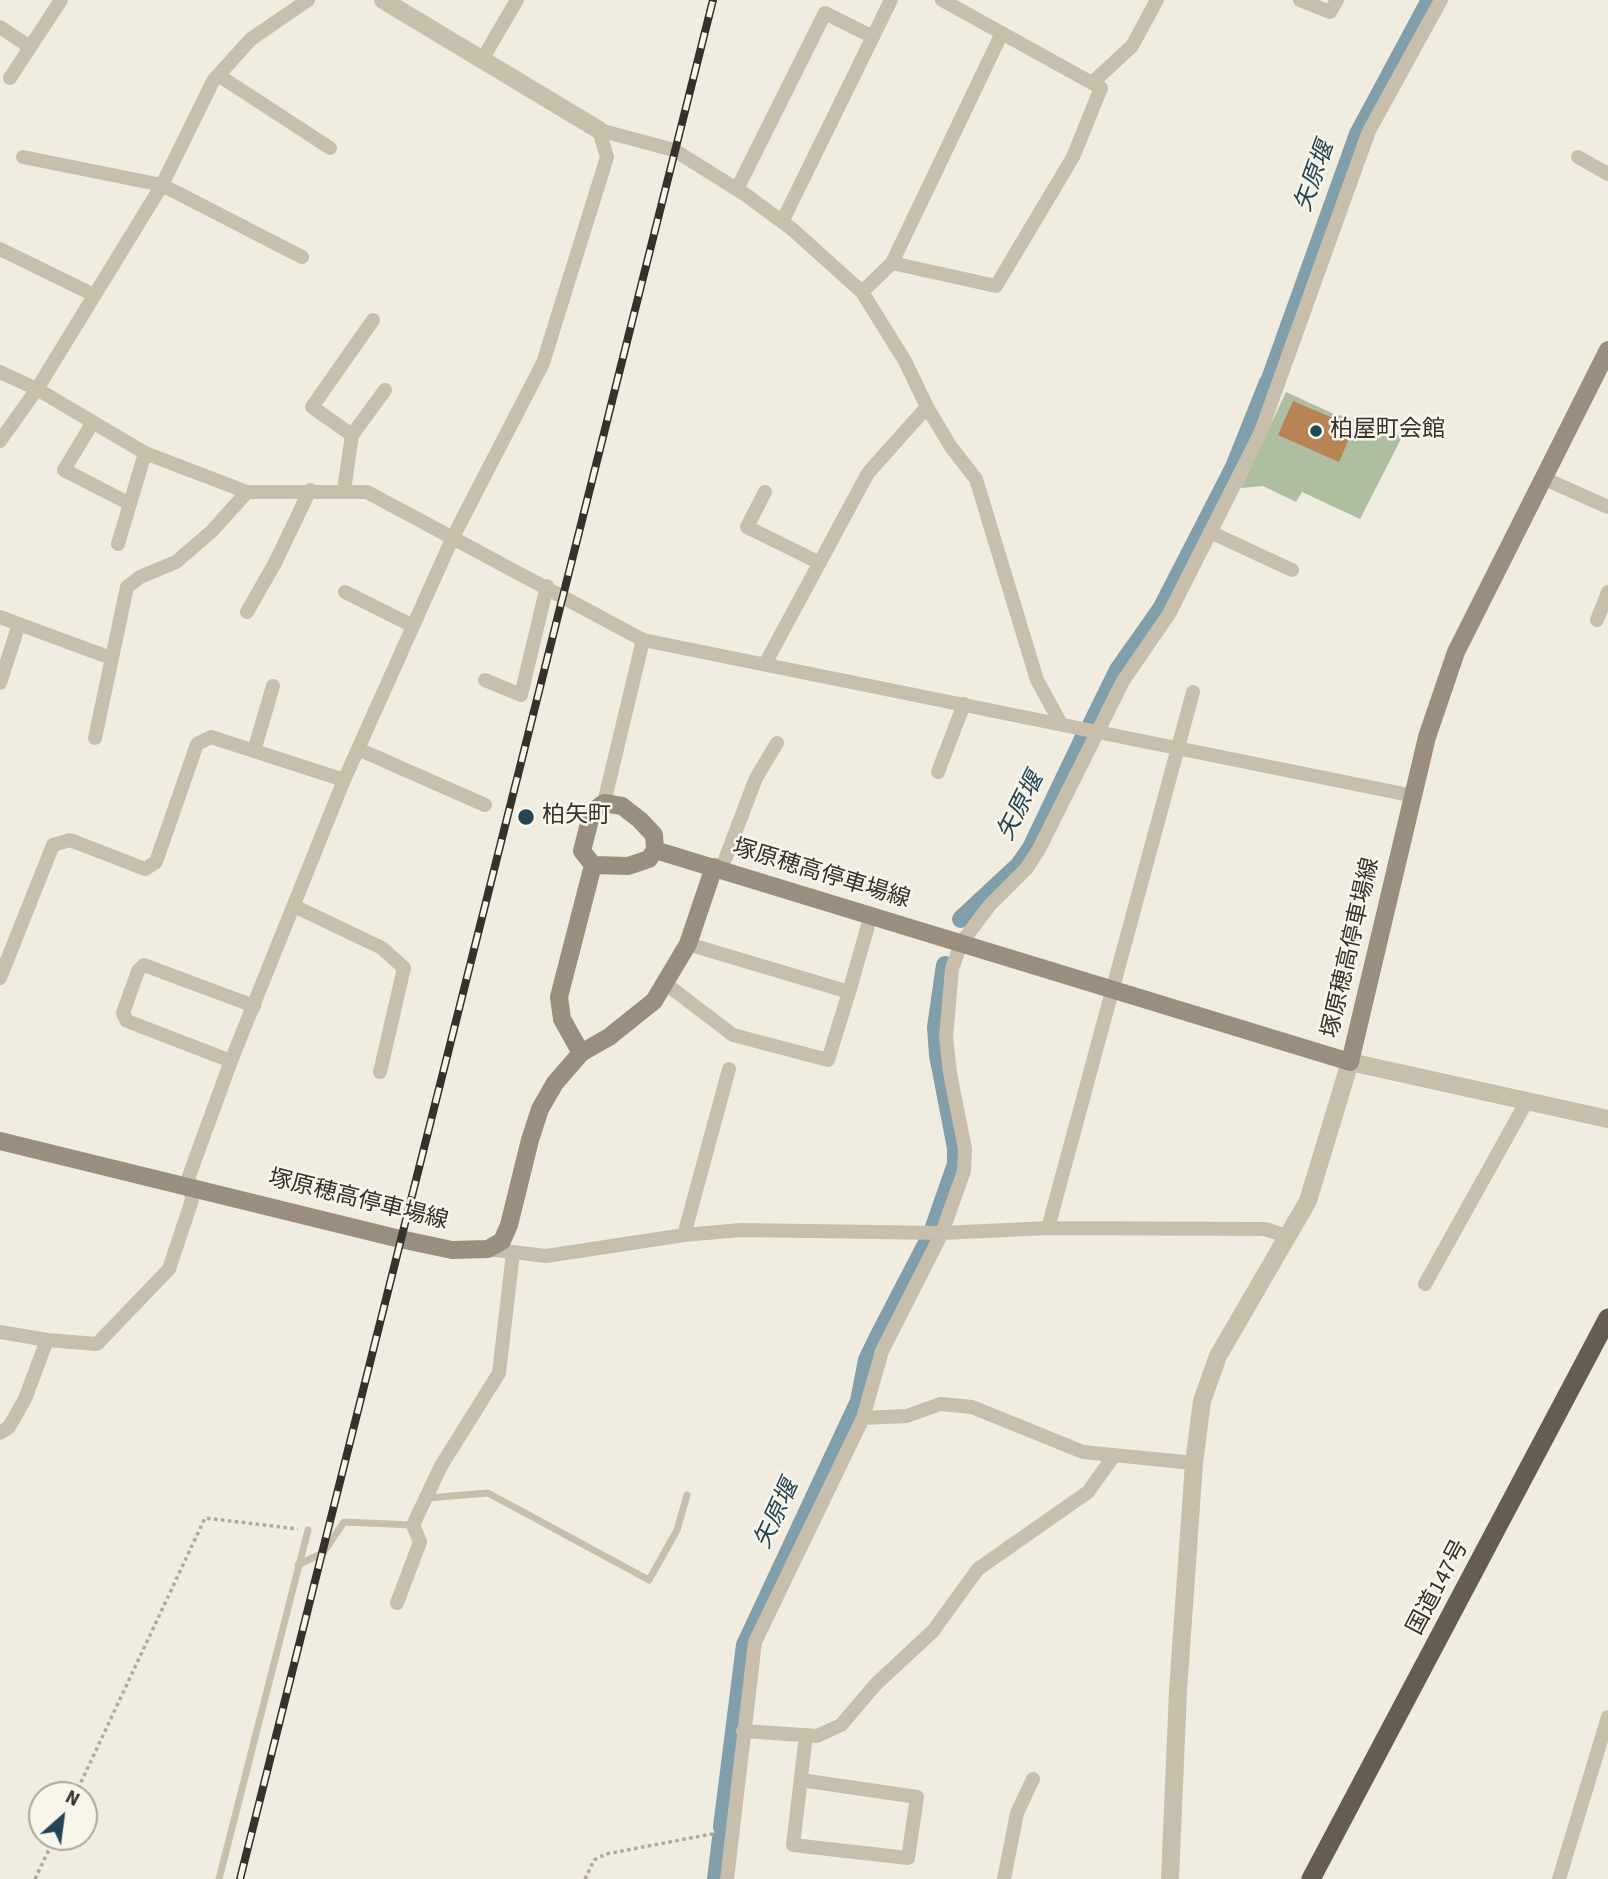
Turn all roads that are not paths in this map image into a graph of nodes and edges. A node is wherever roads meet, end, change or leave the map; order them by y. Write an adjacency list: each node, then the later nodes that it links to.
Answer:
1 (61, 0): 14 (street)
2 (308, 0): 16 (street)
3 (383, 0): 15 (street)
4 (517, 0): 15 (street)
5 (891, 0): 13 (street)
6 (942, 0): 12 (street)
7 (1157, 0): 18 (street)
8 (1300, 0): 9 (street)
9 (1336, 0)
10 (1441, 0): 49 (street)
11 (0, 27): 14 (street)
12 (1002, 33): 18 (street); 29 (street)
13 (873, 37): 25 (street); 26 (street)
14 (30, 47): 17 (street)
15 (483, 58): 19 (street)
16 (218, 75): 20 (street); 24 (street)
17 (10, 78)
18 (1093, 83): 29 (street)
19 (599, 130): 25 (street); 50 (street)
20 (330, 148)
21 (23, 157): 24 (street)
22 (1578, 157): 23 (street)
23 (1608, 173)
24 (162, 185): 28 (street); 31 (street)
25 (737, 189): 26 (street)
26 (782, 222): 30 (street)
27 (0, 249): 31 (street)
28 (302, 257)
29 (892, 263): 30 (street)
30 (862, 292): 37 (street)
31 (94, 296): 35 (street)
32 (373, 320): 39 (street)
33 (1608, 350): 42 (main road, 塚原穂高停車場線)
34 (0, 372): 35 (street)
35 (37, 389): 38 (street); 40 (street)
36 (385, 390): 39 (street)
37 (927, 407): 52 (street); 70 (street)
38 (93, 422): 41 (street); 47 (street)
39 (352, 435): 44 (street)
40 (0, 441)
41 (145, 453): 45 (street); 47 (street)
42 (1543, 478): 48 (street); 79 (main road, 塚原穂高停車場線)
43 (310, 490): 44 (street); 45 (street); 57 (street)
44 (344, 490): 50 (street)
45 (247, 492): 63 (street)
46 (765, 492): 52 (street)
47 (130, 504): 51 (street)
48 (1608, 507)
49 (1210, 532): 53 (street); 71 (street)
50 (453, 537): 54 (street); 61 (street)
51 (118, 544)
52 (820, 563): 64 (street)
53 (1292, 570)
54 (547, 586): 62 (street); 65 (street)
55 (345, 592): 61 (street)
56 (1608, 592): 59 (street)
57 (247, 612)
58 (0, 617): 60 (street)
59 (1597, 620)
60 (19, 624): 63 (street); 66 (street)
61 (413, 626): 75 (street)
62 (643, 640): 64 (street); 80 (street)
63 (111, 658): 72 (street)
64 (765, 664): 69 (street)
65 (485, 680)
66 (0, 683)
67 (272, 686): 76 (street)
68 (1193, 692): 74 (street)
69 (964, 704): 70 (street); 77 (street)
70 (1060, 722): 71 (street)
71 (1098, 732): 74 (street); 87 (street)
72 (95, 738)
73 (777, 743): 84 (street)
74 (1180, 748): 79 (street); 91 (street)
75 (358, 749): 78 (street); 81 (street)
76 (254, 751): 78 (street); 89 (street)
77 (938, 772)
78 (344, 780): 85 (street)
79 (1414, 796): 96 (main road, 塚原穂高停車場線)
80 (604, 803): 82 (main road); 83 (main road)
81 (485, 804)
82 (655, 850): 83 (main road); 84 (main road, 塚原穂高停車場線)
83 (593, 865): 94 (main road)
84 (718, 869): 86 (main road, 塚原穂高停車場線); 88 (main road, 塚原穂高停車場線)
85 (294, 906): 93 (street); 98 (street)
86 (871, 915): 87 (main road, 塚原穂高停車場線); 92 (street)
87 (961, 943): 91 (main road, 塚原穂高停車場線); 104 (street)
88 (688, 944): 90 (main road, 塚原穂高停車場線); 92 (street)
89 (0, 978)
90 (666, 984): 92 (street); 94 (main road, 塚原穂高停車場線)
91 (1113, 989): 96 (main road, 塚原穂高停車場線); 103 (street)
92 (849, 992)
93 (254, 1006): 95 (street); 95 (street)
94 (581, 1053): 107 (main road, 塚原穂高停車場線)
95 (232, 1061): 102 (street)
96 (1350, 1062): 99 (street); 106 (street)
97 (729, 1069): 105 (street)
98 (380, 1072)
99 (1527, 1101): 100 (street); 109 (street)
100 (1608, 1119)
101 (0, 1140): 102 (main road, 塚原穂高停車場線)
102 (192, 1186): 107 (main road, 塚原穂高停車場線); 112 (street)
103 (1048, 1228): 104 (street); 106 (street)
104 (942, 1233): 105 (street); 113 (street)
105 (684, 1235): 108 (street)
106 (1289, 1237): 116 (street)
107 (488, 1249): 108 (street)
108 (513, 1253): 118 (street)
109 (1425, 1284)
110 (1608, 1318): 132 (highway, 国道147号)
111 (0, 1332): 112 (street)
112 (47, 1340): 114 (street)
113 (863, 1418): 115 (street); 124 (street)
114 (0, 1433)
115 (1113, 1457): 116 (street); 125 (street)
116 (1194, 1463): 131 (street)
117 (687, 1495): 118 (lane)
118 (427, 1499): 119 (street)
119 (413, 1525): 121 (lane); 122 (street)
120 (308, 1530): 121 (lane)
121 (298, 1565): 128 (lane)
122 (397, 1603)
123 (1608, 1717): 133 (street)
124 (743, 1731): 125 (street); 129 (street)
125 (806, 1735): 127 (street)
126 (1033, 1779): 130 (street)
127 (801, 1780): 127 (street)
128 (219, 1879)
129 (727, 1879)
130 (1004, 1879)
131 (1170, 1879)
132 (1311, 1879)
133 (1559, 1879)

